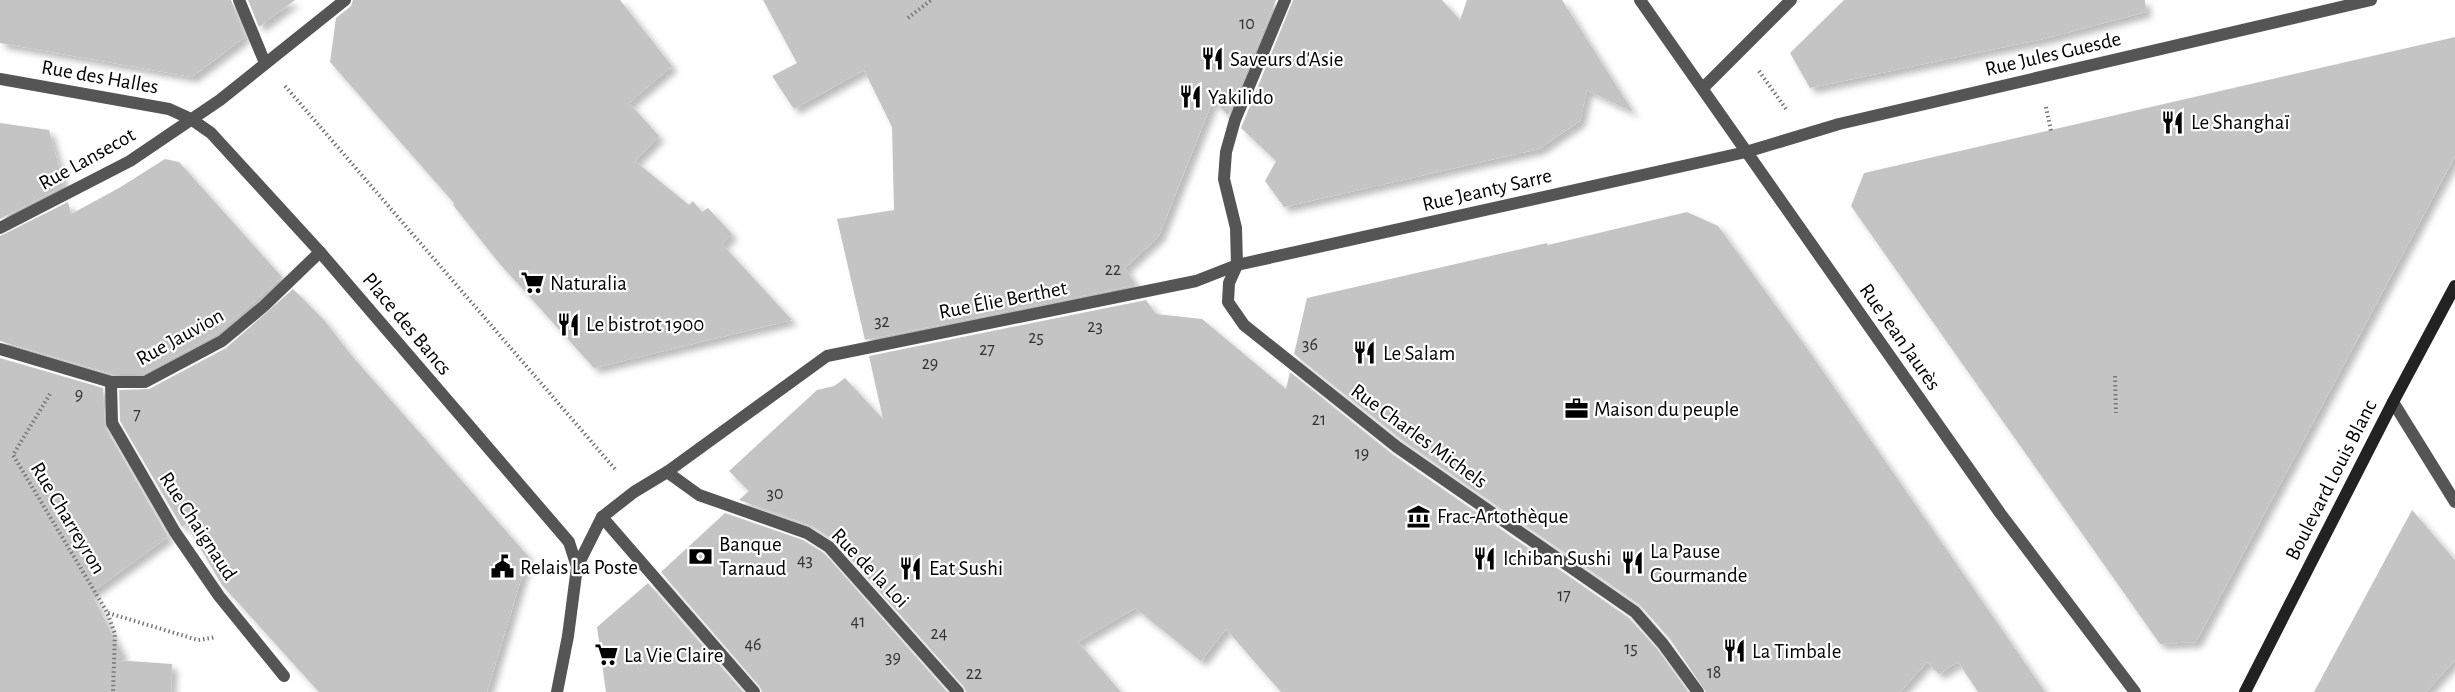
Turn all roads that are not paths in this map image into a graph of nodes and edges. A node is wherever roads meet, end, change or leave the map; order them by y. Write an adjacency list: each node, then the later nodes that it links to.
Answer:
1 (239, 0): 7 (street)
2 (345, 0): 7 (street, Rue Lansecot)
3 (1285, 0): 14 (street)
4 (1640, 0): 9 (street, Rue Jean Jaurès)
5 (1791, 0): 9 (street)
6 (2371, 0): 11 (street, Rue Jules Guesde)
7 (265, 63): 10 (street, Rue Lansecot)
8 (0, 80): 10 (street, Rue des Halles)
9 (1702, 88): 11 (street, Rue Jean Jaurès)
10 (190, 119): 12 (street, Rue Lansecot); 13 (street, Place des Bancs)
11 (1746, 152): 14 (street, Rue Jeanty Sarre); 28 (street, Rue Jean Jaurès)
12 (0, 228)
13 (320, 252): 17 (street, Rue Jauvion); 22 (street, Place des Bancs)
14 (1237, 265): 19 (street, Rue Élie Berthet); 27 (street, Rue Charles Michels)
15 (2455, 286): 18 (main road, Boulevard Louis Blanc)
16 (0, 349): 17 (street, Rue Jauvion)
17 (111, 382): 23 (street, Rue Chaignaud)
18 (2392, 402): 20 (street); 29 (main road, Boulevard Louis Blanc)
19 (667, 472): 21 (street, Rue Élie Berthet); 26 (street, Rue de la Loi)
20 (2455, 502)
21 (602, 518): 22 (street, Rue Élie Berthet); 25 (street)
22 (577, 567): 24 (street)
23 (284, 676)
24 (557, 692)
25 (754, 692)
26 (958, 692)
27 (1698, 692)
28 (2135, 692)
29 (2245, 692)

